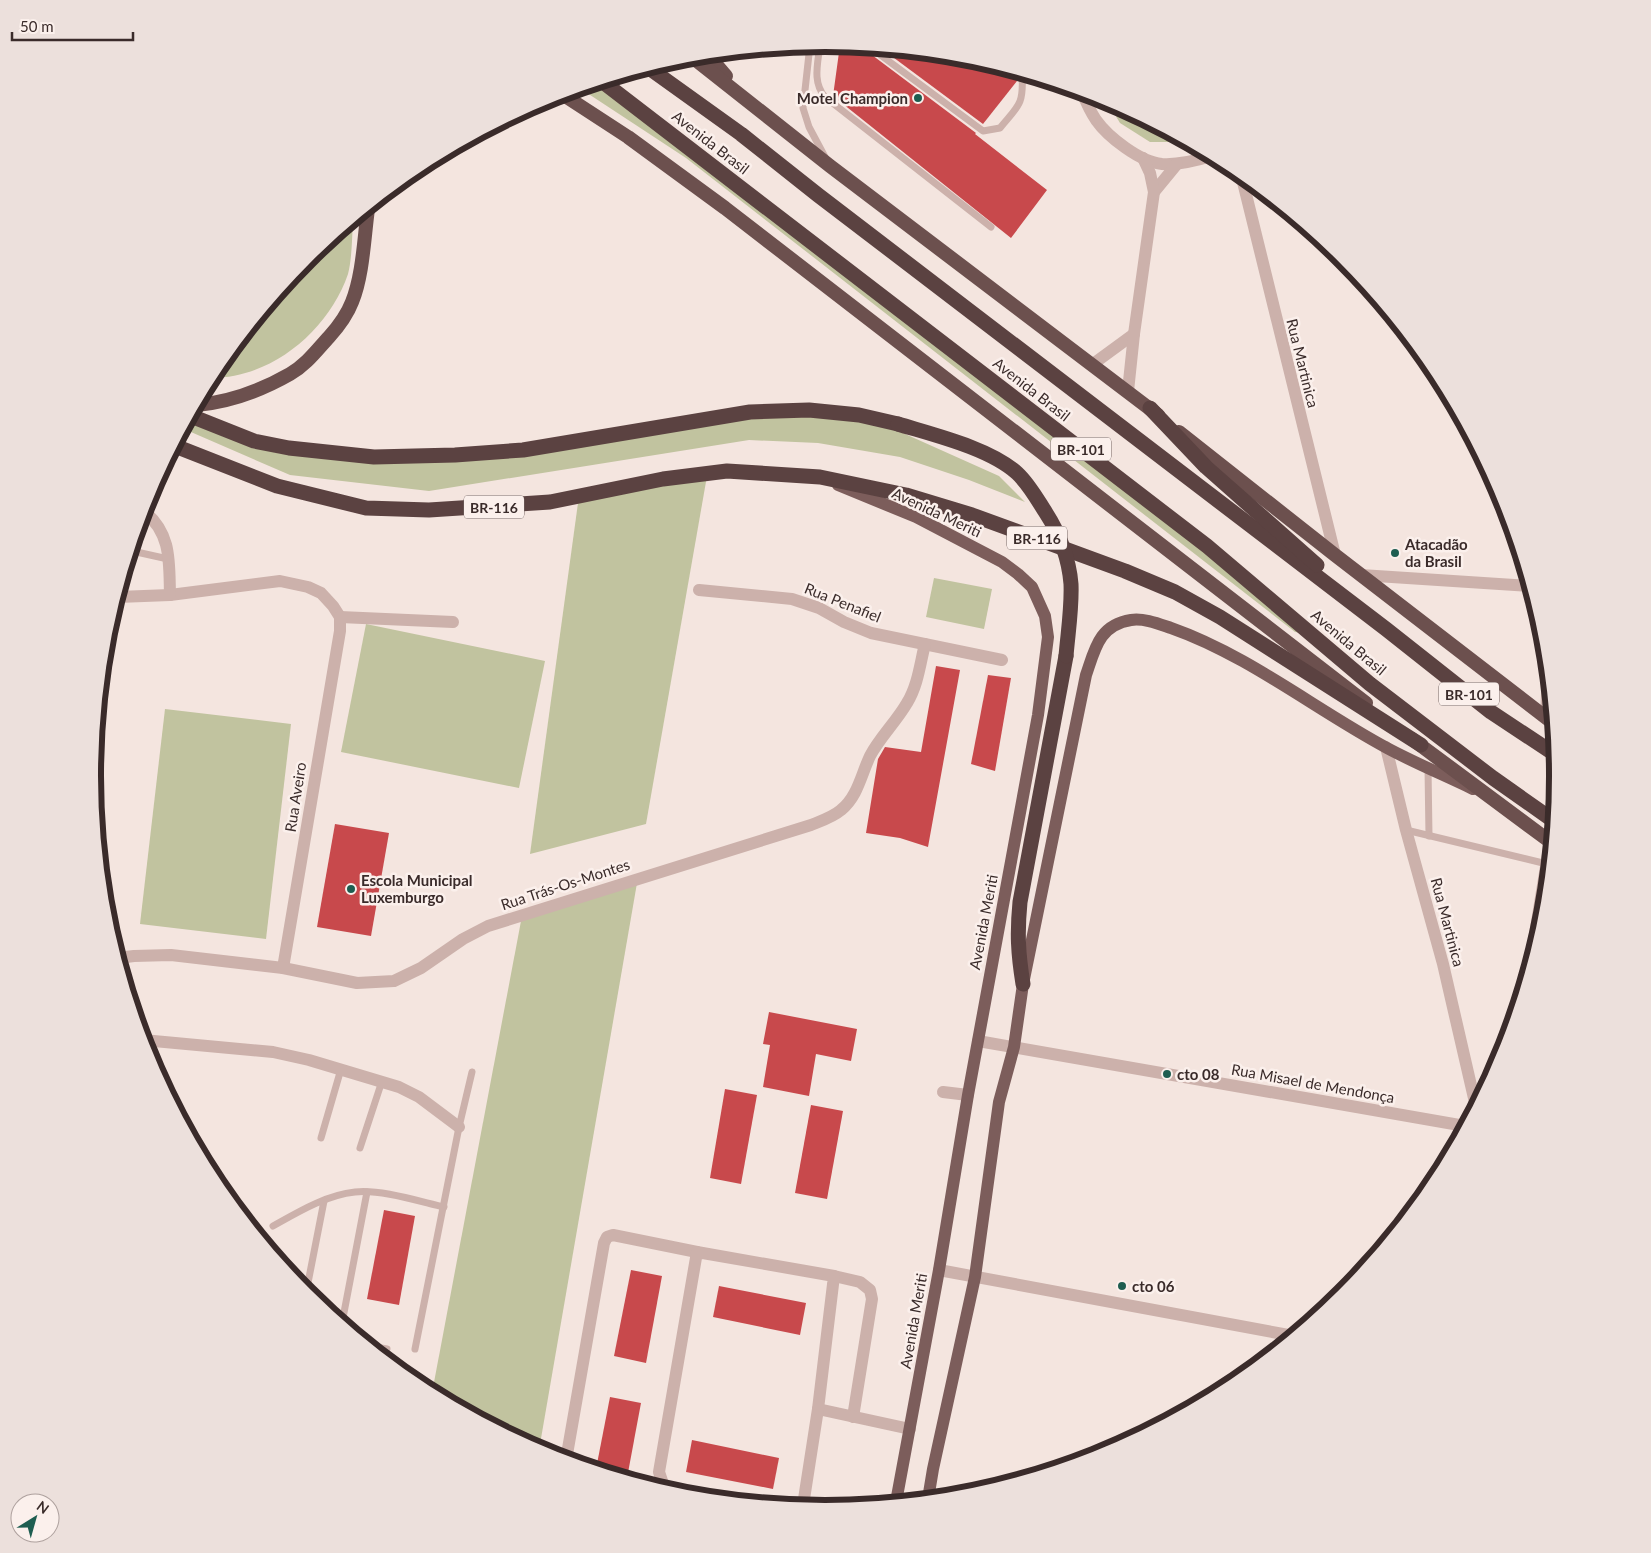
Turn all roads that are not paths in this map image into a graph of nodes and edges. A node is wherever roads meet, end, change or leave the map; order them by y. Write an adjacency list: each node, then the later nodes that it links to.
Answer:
1 (819, 52): 19 (lane)
2 (809, 53): 15 (lane)
3 (880, 55): 7 (lane)
4 (714, 62): 11 (highway)
5 (700, 64): 11 (highway, BR-101)
6 (656, 73): 39 (highway, Avenida Brasil / BR-101)
7 (1022, 80)
8 (608, 86): 48 (highway, Avenida Brasil / BR-101)
9 (570, 100): 43 (highway, BR-101)
10 (1087, 102): 12 (street)
11 (752, 104): 15 (highway, BR-101)
12 (1143, 158): 14 (street); 17 (street)
13 (1202, 158): 14 (street)
14 (1176, 164): 17 (street)
15 (830, 166): 21 (highway, BR-101)
16 (1243, 186): 30 (street, Rua Martinica)
17 (1154, 192): 20 (street)
18 (367, 217): 23 (highway)
19 (991, 227)
20 (1134, 334): 21 (street); 22 (street)
21 (1093, 364): 22 (highway, BR-101)
22 (1128, 391): 24 (highway, BR-101)
23 (204, 404)
24 (1150, 408): 30 (highway); 39 (highway, BR-101)
25 (196, 418): 55 (highway, bridge)
26 (180, 448): 27 (highway, BR-116)
27 (820, 477): 43 (highway, BR-116); 57 (main road, Avenida Meriti)
28 (150, 516): 31 (street)
29 (138, 551): 31 (lane)
30 (1335, 555): 32 (highway)
31 (168, 559): 35 (street)
32 (1361, 576): 33 (street); 42 (highway)
33 (1524, 586)
34 (699, 590): 40 (street, Rua Penafiel)
35 (170, 595): 36 (street); 37 (street)
36 (124, 596)
37 (340, 617): 38 (street); 54 (street, Rua Aveiro)
38 (454, 622)
39 (1386, 629): 45 (highway, Avenida Brasil / BR-101)
40 (925, 644): 41 (street, Rua Penafiel); 54 (street, Rua Trás-Os-Montes)
41 (1002, 660)
42 (1547, 719)
43 (1421, 746): 47 (highway, BR-101)
44 (1386, 747): 46 (main road); 49 (street, Rua Martinica); 55 (main road)
45 (1549, 750)
46 (1428, 768): 47 (main road); 50 (lane)
47 (1484, 794): 51 (highway, BR-101)
48 (1548, 816)
49 (1406, 830): 50 (lane); 64 (street, Rua Martinica)
50 (1429, 836): 52 (lane)
51 (1546, 840)
52 (1544, 863)
53 (124, 957): 54 (street, Rua Trás-Os-Montes)
54 (283, 968)
55 (1023, 984): 58 (main road)
56 (152, 1041): 59 (street)
57 (978, 1041): 58 (street, Rua Misael de Mendonça); 63 (main road, Avenida Meriti)
58 (1014, 1047): 65 (street, Rua Misael de Mendonça); 76 (main road)
59 (341, 1069): 61 (street); 67 (lane)
60 (472, 1072): 66 (lane)
61 (382, 1081): 66 (street); 68 (lane)
62 (943, 1092): 63 (street)
63 (968, 1095): 74 (main road, Avenida Meriti)
64 (1474, 1098)
65 (1460, 1125)
66 (459, 1127): 71 (lane)
67 (320, 1138)
68 (360, 1148)
69 (367, 1192): 70 (lane); 71 (lane); 78 (lane)
70 (324, 1201): 72 (lane); 77 (lane)
71 (444, 1207): 82 (lane)
72 (273, 1226)
73 (697, 1252): 75 (street); 86 (street); 87 (street)
74 (939, 1270): 76 (street); 85 (main road, Avenida Meriti)
75 (834, 1276): 83 (street); 84 (street)
76 (975, 1277): 79 (street); 88 (main road)
77 (308, 1282)
78 (343, 1316)
79 (1286, 1335)
80 (382, 1349): 81 (lane)
81 (387, 1350)
82 (415, 1350)
83 (818, 1409): 84 (street); 90 (street)
84 (853, 1417): 85 (street)
85 (910, 1429): 89 (main road, Avenida Meriti)
86 (567, 1452)
87 (662, 1482)
88 (929, 1493)
89 (897, 1496)
90 (804, 1500)

